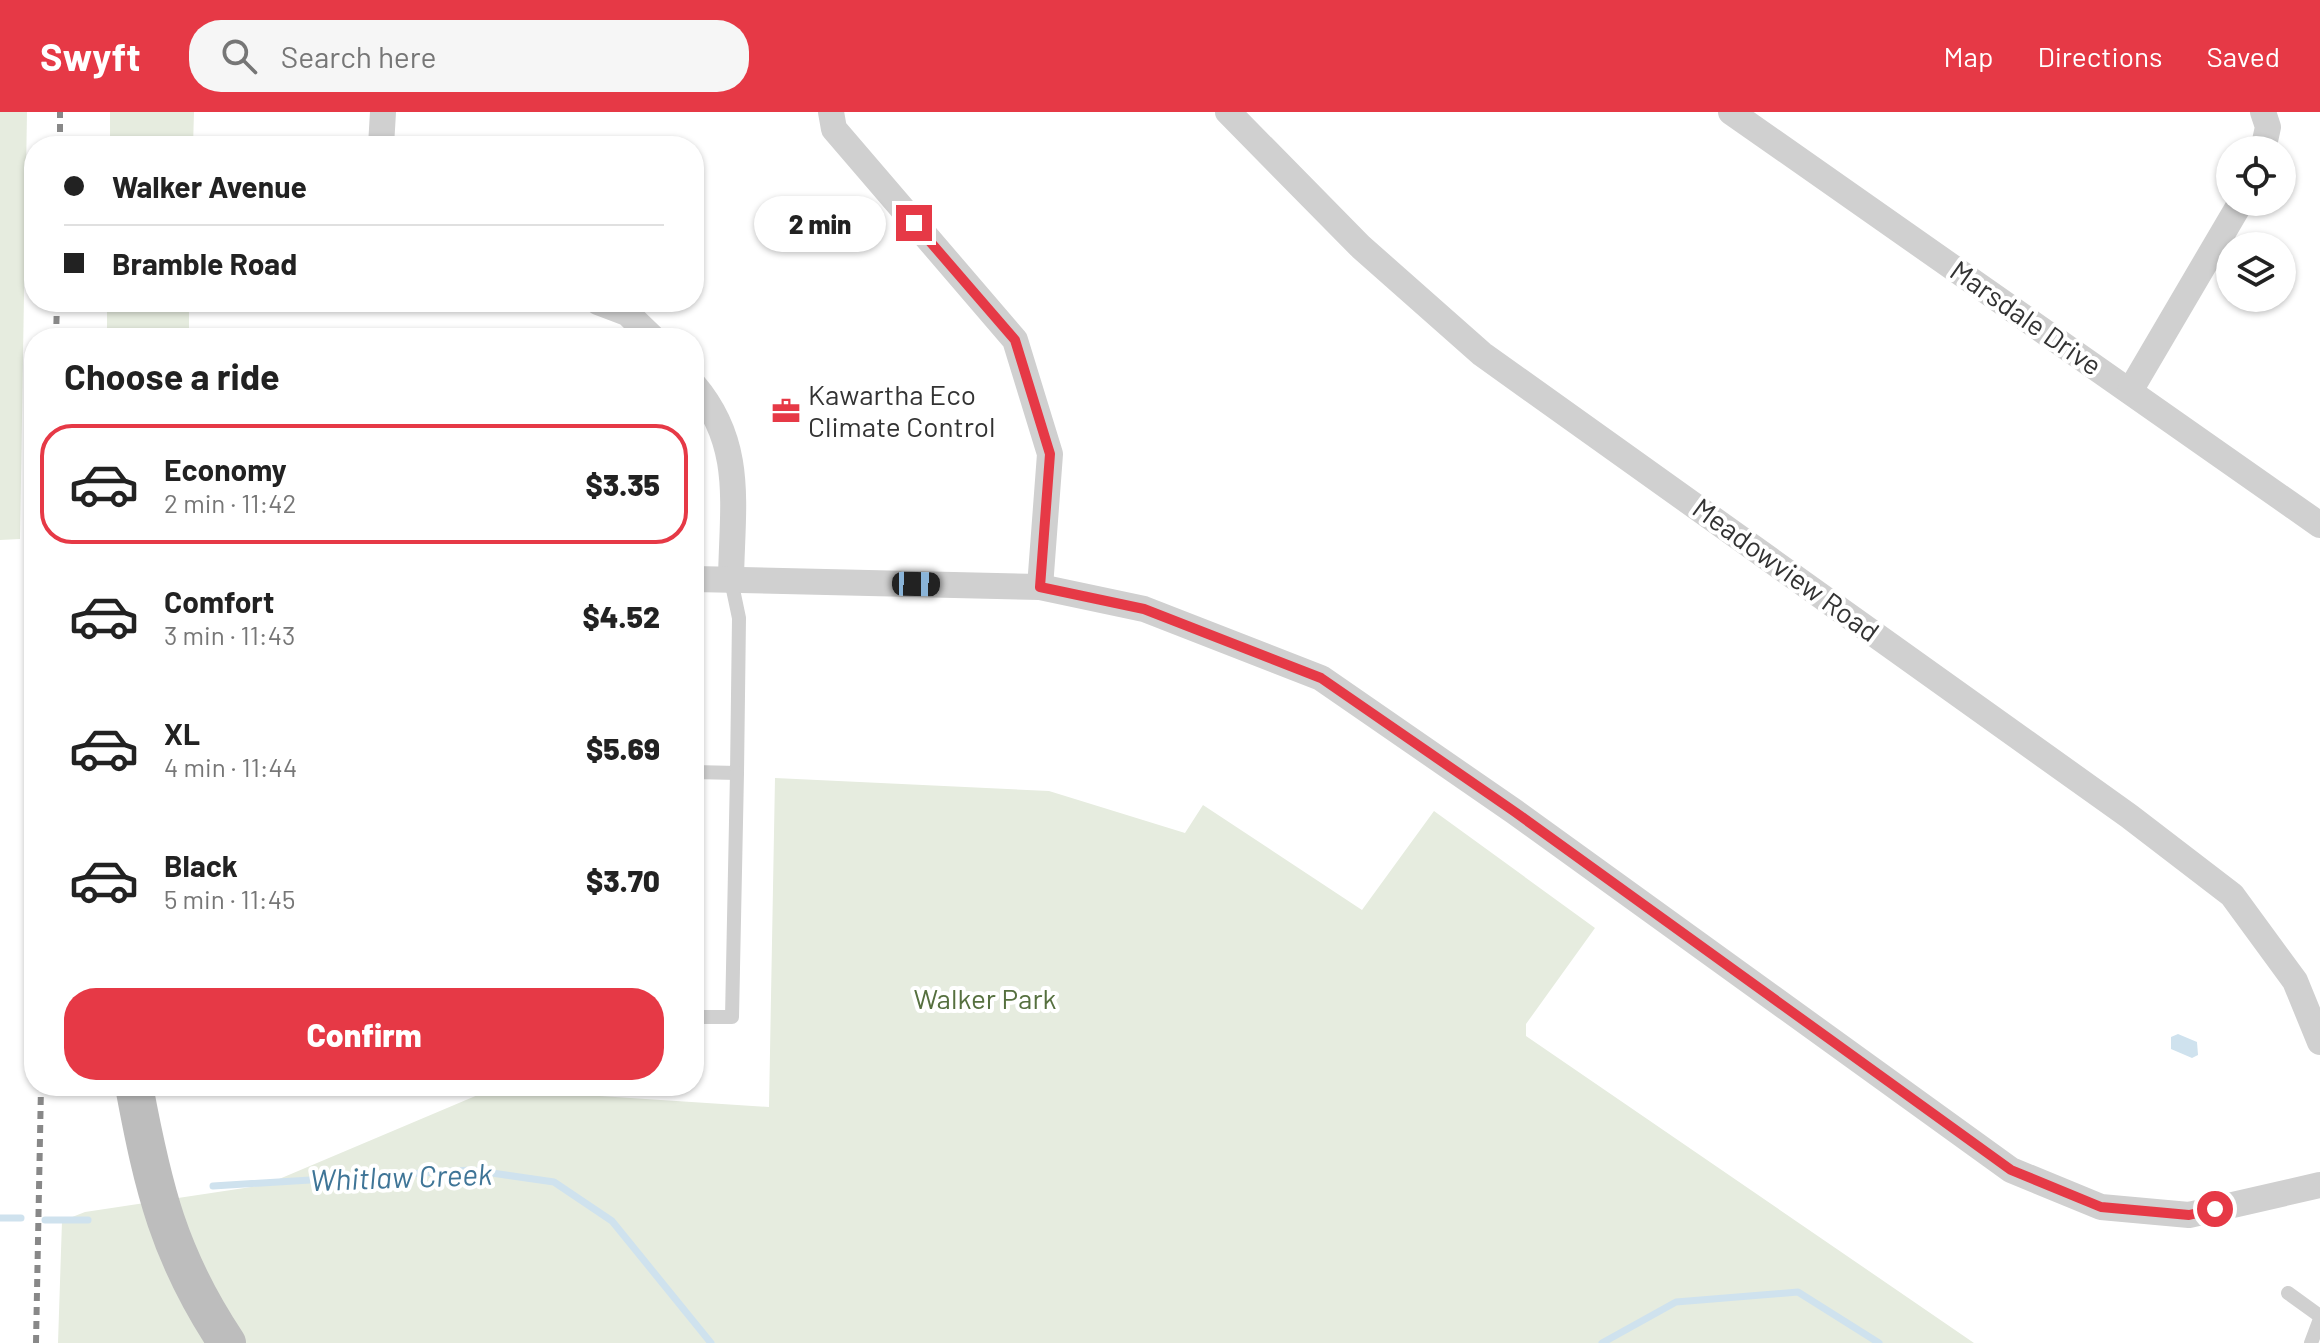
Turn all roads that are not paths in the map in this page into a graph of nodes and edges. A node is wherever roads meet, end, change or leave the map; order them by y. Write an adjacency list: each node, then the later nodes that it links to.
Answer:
1 (383, 112): 6 (street)
2 (831, 112): 16 (street)
3 (1228, 112): 20 (street, Meadowview Road)
4 (1731, 112): 11 (street, Marsdale Drive)
5 (2263, 112): 7 (street)
6 (382, 136)
7 (2266, 136)
8 (2233, 216): 11 (street)
9 (624, 312): 10 (street)
10 (643, 328)
11 (2130, 391): 13 (street, Marsdale Drive)
12 (704, 397): 15 (street)
13 (2320, 525)
14 (704, 579): 15 (street)
15 (731, 580): 16 (street); 18 (lane)
16 (1040, 587): 22 (street)
17 (704, 772): 18 (lane)
18 (737, 773): 19 (lane)
19 (704, 1017)
20 (2320, 1042)
21 (136, 1096): 25 (street)
22 (2320, 1185)
23 (2288, 1293): 24 (lane)
24 (2320, 1317): 26 (lane)
25 (227, 1343)
26 (2311, 1343)

